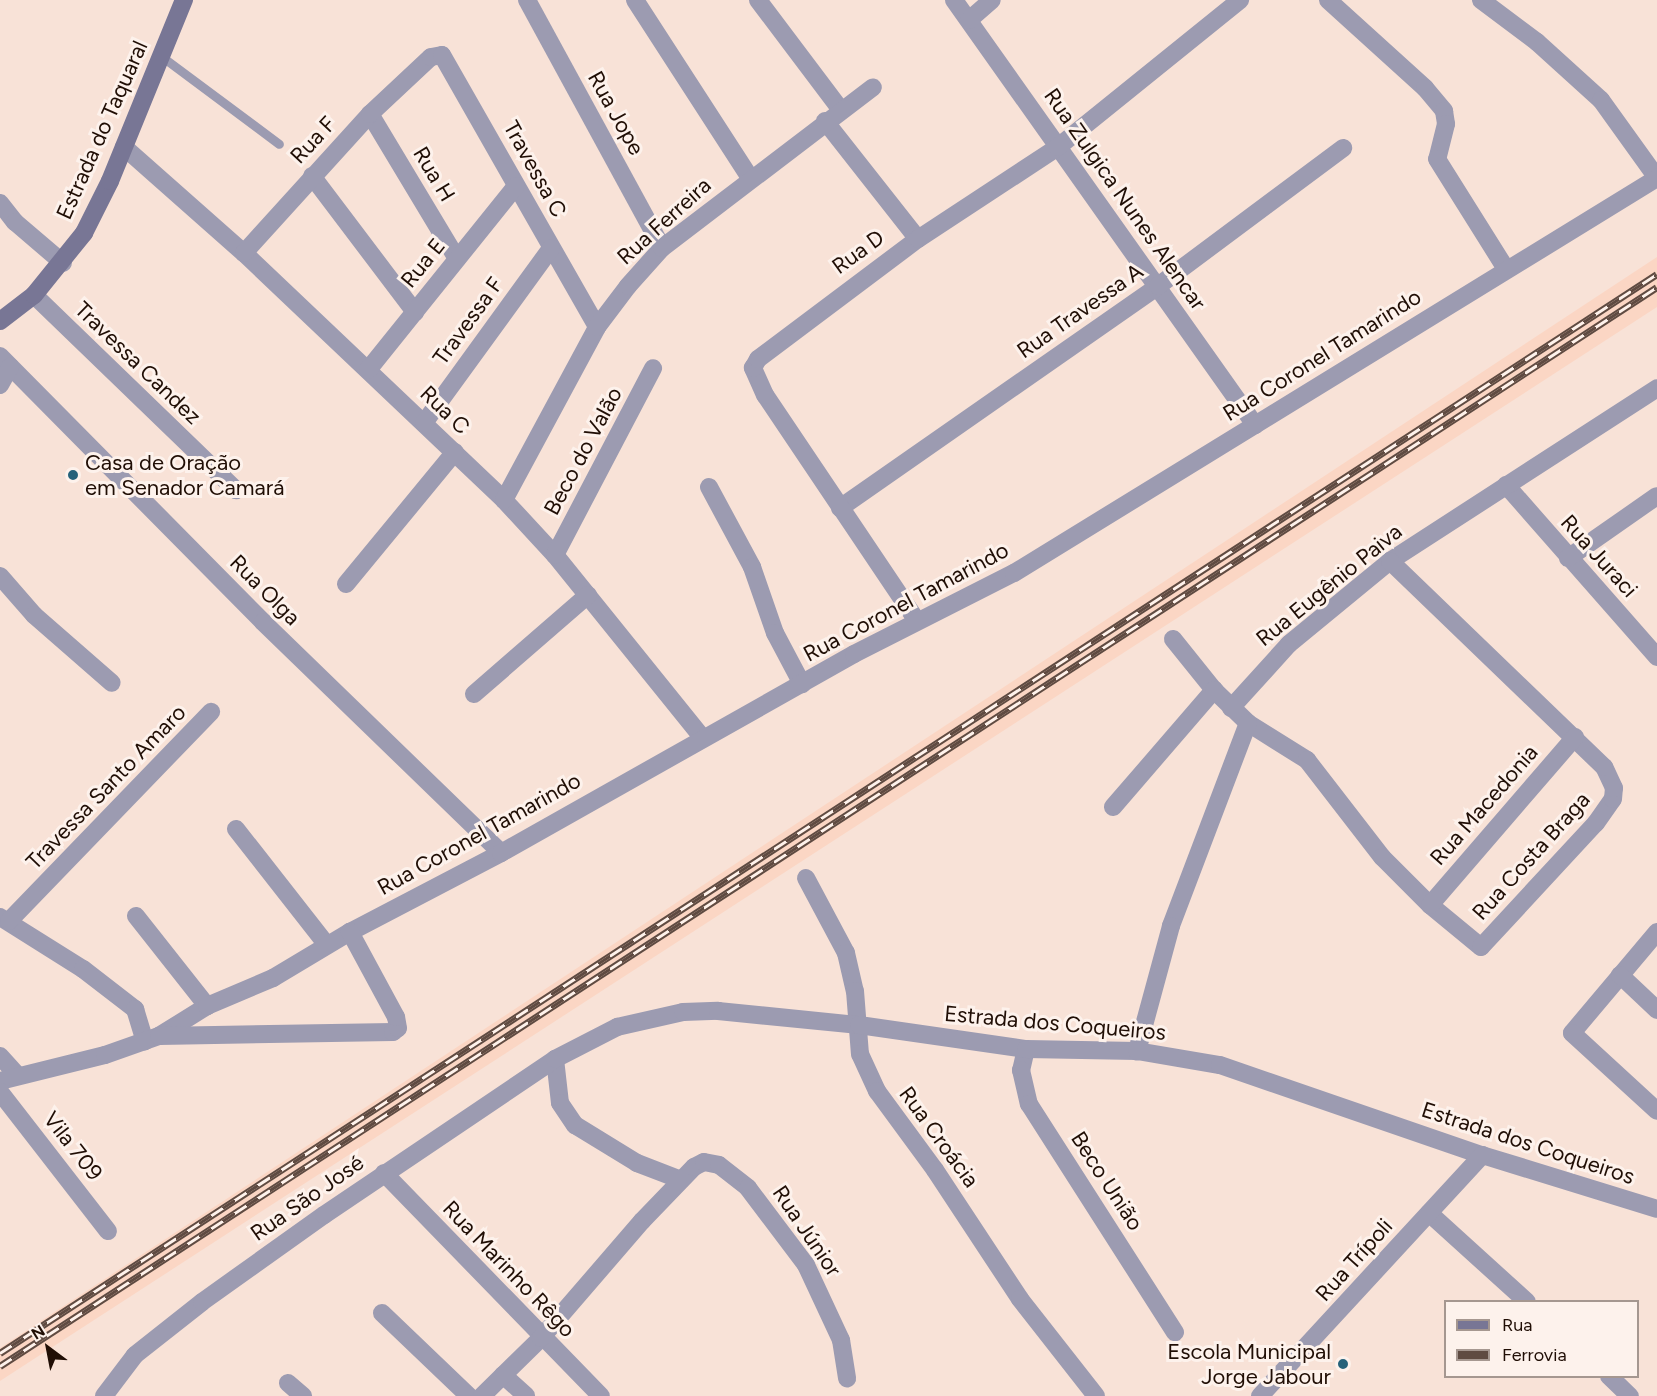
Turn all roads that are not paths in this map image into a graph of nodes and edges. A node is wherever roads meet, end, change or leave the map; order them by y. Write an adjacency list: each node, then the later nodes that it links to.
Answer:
1 (184, 0): 11 (street, Estrada do Taquaral)
2 (527, 0): 28 (street, Rua Jope)
3 (635, 0): 22 (street)
4 (758, 0): 14 (street)
5 (954, 0): 10 (street, Rua Zulgica Nunes Alencar)
6 (992, 0): 10 (street)
7 (1240, 0): 19 (street, Rua D)
8 (1328, 0): 32 (street)
9 (1488, 2): 23 (street)
10 (969, 20): 19 (street, Rua Zulgica Nunes Alencar)
11 (161, 56): 17 (lane); 18 (street, Estrada do Taquaral)
12 (422, 66): 15 (street, Rua F); 24 (street, Travessa C)
13 (873, 87): 14 (street, Rua Ferreira)
14 (840, 110): 16 (street, Rua Ferreira)
15 (370, 114): 21 (street, Rua F); 30 (street, Rua H)
16 (825, 121): 22 (street, Rua Ferreira); 26 (street)
17 (279, 144)
18 (123, 147): 29 (street, Rua C); 31 (street, Estrada do Taquaral)
19 (1058, 147): 26 (street, Rua D); 33 (street, Rua Zulgica Nunes Alencar)
20 (1344, 148): 33 (street, Rua Travessa A)
21 (312, 176): 29 (street, Rua F); 35 (street)
22 (750, 178): 28 (street, Rua Ferreira)
23 (1657, 178): 32 (street, Rua Coronel Tamarindo)
24 (516, 186): 27 (street, Travessa C); 30 (street, Rua E)
25 (0, 203): 31 (street)
26 (918, 239): 51 (street, Rua D)
27 (551, 248): 37 (street, Travessa C); 43 (street, Travessa F)
28 (662, 248): 37 (street, Rua Ferreira)
29 (244, 253): 40 (street, Rua C)
30 (457, 259): 35 (street, Rua E)
31 (63, 263): 34 (street, Estrada do Taquaral)
32 (1506, 269): 44 (street, Rua Coronel Tamarindo)
33 (1158, 286): 44 (street, Rua Zulgica Nunes Alencar); 51 (street, Rua Travessa A)
34 (34, 295): 36 (street, Estrada do Taquaral); 48 (street, Travessa Candez)
35 (415, 312): 40 (street, Rua E)
36 (0, 321)
37 (597, 327): 50 (street, Rua Ferreira)
38 (5, 362): 41 (street); 72 (street, Rua Olga)
39 (653, 368): 52 (street, Beco do Valão)
40 (368, 370): 43 (street, Rua C)
41 (0, 385)
42 (1657, 388): 46 (street, Rua Eugênio Paiva)
43 (424, 423): 45 (street, Rua C)
44 (1255, 426): 58 (street, Rua Coronel Tamarindo)
45 (455, 452): 50 (street, Rua C); 56 (street)
46 (1506, 485): 53 (street, Rua Juraci); 54 (street, Rua Eugênio Paiva)
47 (709, 487): 62 (street)
48 (236, 490)
49 (1657, 496): 53 (street)
50 (504, 500): 52 (street, Rua C)
51 (840, 508): 58 (street, Rua D)
52 (555, 555): 57 (street, Rua C)
53 (1568, 558): 60 (street, Rua Juraci)
54 (1390, 561): 65 (street, Rua Eugênio Paiva); 69 (street, Rua Costa Braga)
55 (0, 576): 61 (street)
56 (346, 584)
57 (588, 595): 64 (street); 68 (street, Rua C)
58 (917, 621): 62 (street, Rua Coronel Tamarindo)
59 (1173, 639): 63 (street)
60 (1657, 657)
61 (112, 683)
62 (802, 684): 68 (street, Rua Coronel Tamarindo)
63 (1214, 690): 65 (street); 70 (street)
64 (474, 694)
65 (1231, 708): 67 (street)
66 (211, 712): 76 (street, Travessa Santo Amaro)
67 (1248, 723): 74 (street, Rua Costa Braga); 86 (street)
68 (702, 737): 72 (street, Rua Coronel Tamarindo)
69 (1575, 737): 74 (street, Rua Macedonia); 74 (street, Rua Costa Braga)
70 (1113, 807)
71 (236, 829): 79 (street)
72 (501, 853): 77 (street, Rua Coronel Tamarindo)
73 (806, 878): 83 (street, Rua Croácia)
74 (1430, 905)
75 (136, 916): 81 (street)
76 (5, 919): 84 (street)
77 (350, 932): 79 (street, Rua Coronel Tamarindo); 84 (street)
78 (1657, 932): 80 (street)
79 (327, 945): 81 (street, Rua Coronel Tamarindo)
80 (1620, 975): 82 (street); 91 (street)
81 (207, 1006): 84 (street, Rua Coronel Tamarindo)
82 (1657, 1010)
83 (859, 1025): 85 (street, Estrada dos Coqueiros); 88 (street, Estrada dos Coqueiros); 113 (street, Rua Croácia)
84 (152, 1039): 89 (street)
85 (1026, 1049): 86 (street, Estrada dos Coqueiros); 100 (street, Beco União)
86 (1137, 1052): 92 (street, Estrada dos Coqueiros)
87 (0, 1056): 89 (street)
88 (555, 1059): 93 (street, Rua São José); 94 (street)
89 (9, 1078)
90 (0, 1092): 97 (street, Vila 709)
91 (1657, 1111)
92 (1482, 1155): 95 (street, Estrada dos Coqueiros); 96 (street, Rua Trípoli)
93 (384, 1173): 101 (street, Rua Marinho Rêgo); 107 (street, Rua São José)
94 (681, 1180): 101 (street, Rua Júnior); 104 (street, Rua Júnior)
95 (1657, 1209)
96 (1429, 1213): 98 (street); 106 (street, Rua Trípoli)
97 (108, 1231)
98 (1525, 1300)
99 (382, 1313): 109 (street)
100 (1175, 1332)
101 (541, 1338): 102 (street, Rua Júnior); 112 (street, Rua Marinho Rêgo)
102 (503, 1375): 110 (street, Rua Júnior); 111 (street)
103 (1610, 1378): 114 (street)
104 (847, 1380)
105 (288, 1383): 108 (street)
106 (1273, 1392)
107 (104, 1396)
108 (303, 1396)
109 (469, 1396)
110 (482, 1396)
111 (526, 1396)
112 (601, 1396)
113 (1096, 1396)
114 (1630, 1396)

